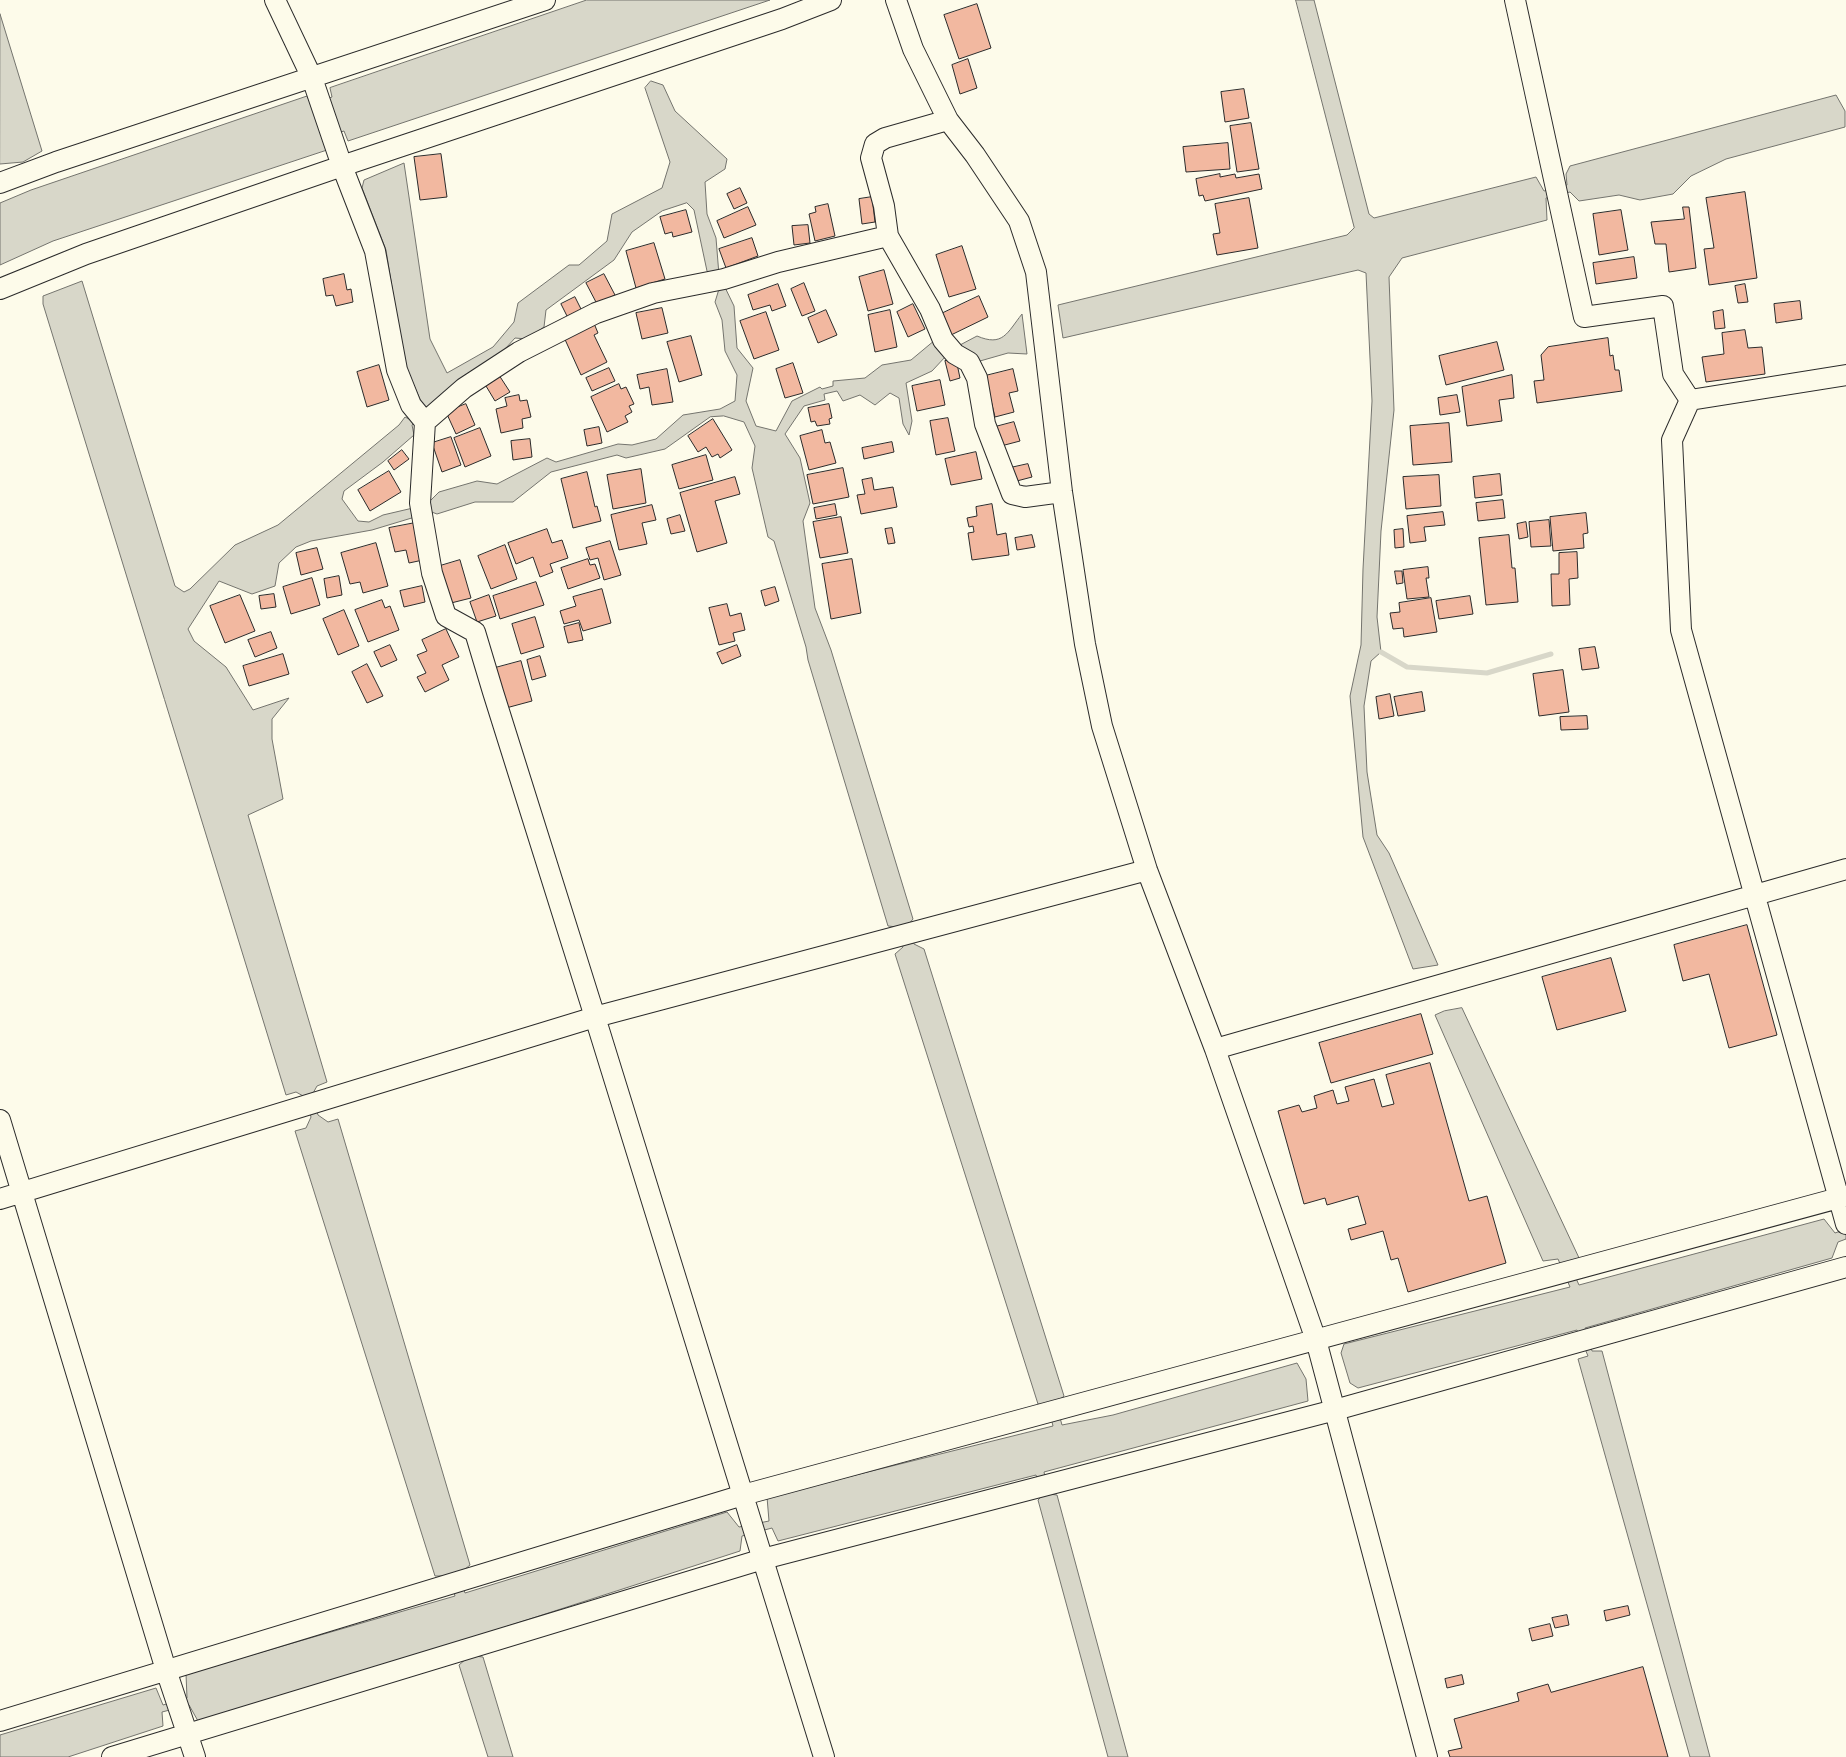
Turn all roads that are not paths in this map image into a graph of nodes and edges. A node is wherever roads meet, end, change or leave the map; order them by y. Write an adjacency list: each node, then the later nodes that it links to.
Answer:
1 (275, 0): 6 (street)
2 (545, 0): 6 (street)
3 (831, 0): 8 (street)
4 (896, 0): 7 (street)
5 (1515, 0): 13 (street)
6 (316, 87): 8 (street); 9 (street)
7 (948, 120): 10 (street); 15 (street)
8 (342, 166): 11 (street); 14 (street)
9 (0, 184)
10 (888, 236): 14 (street); 15 (street)
11 (0, 289)
12 (1846, 375): 13 (street)
13 (1690, 400): 18 (street)
14 (421, 417): 19 (street)
15 (1062, 492): 17 (street)
16 (1846, 869): 18 (street)
17 (1147, 870): 19 (street); 20 (street)
18 (1754, 895): 20 (street); 23 (street)
19 (595, 1017): 22 (street); 29 (street)
20 (1215, 1049): 27 (street)
21 (0, 1120): 22 (street)
22 (22, 1192): 24 (street); 31 (street)
23 (1842, 1197): 25 (street); 27 (street)
24 (0, 1199)
25 (1846, 1224)
26 (1846, 1267): 28 (street)
27 (1316, 1340): 28 (street); 29 (street)
28 (1335, 1410): 30 (street); 37 (street)
29 (746, 1504): 30 (street); 31 (street)
30 (760, 1551): 33 (street); 36 (street)
31 (166, 1670): 32 (street); 33 (street)
32 (0, 1721)
33 (188, 1734): 34 (street); 35 (street)
34 (112, 1757)
35 (195, 1757)
36 (824, 1757)
37 (1427, 1757)

